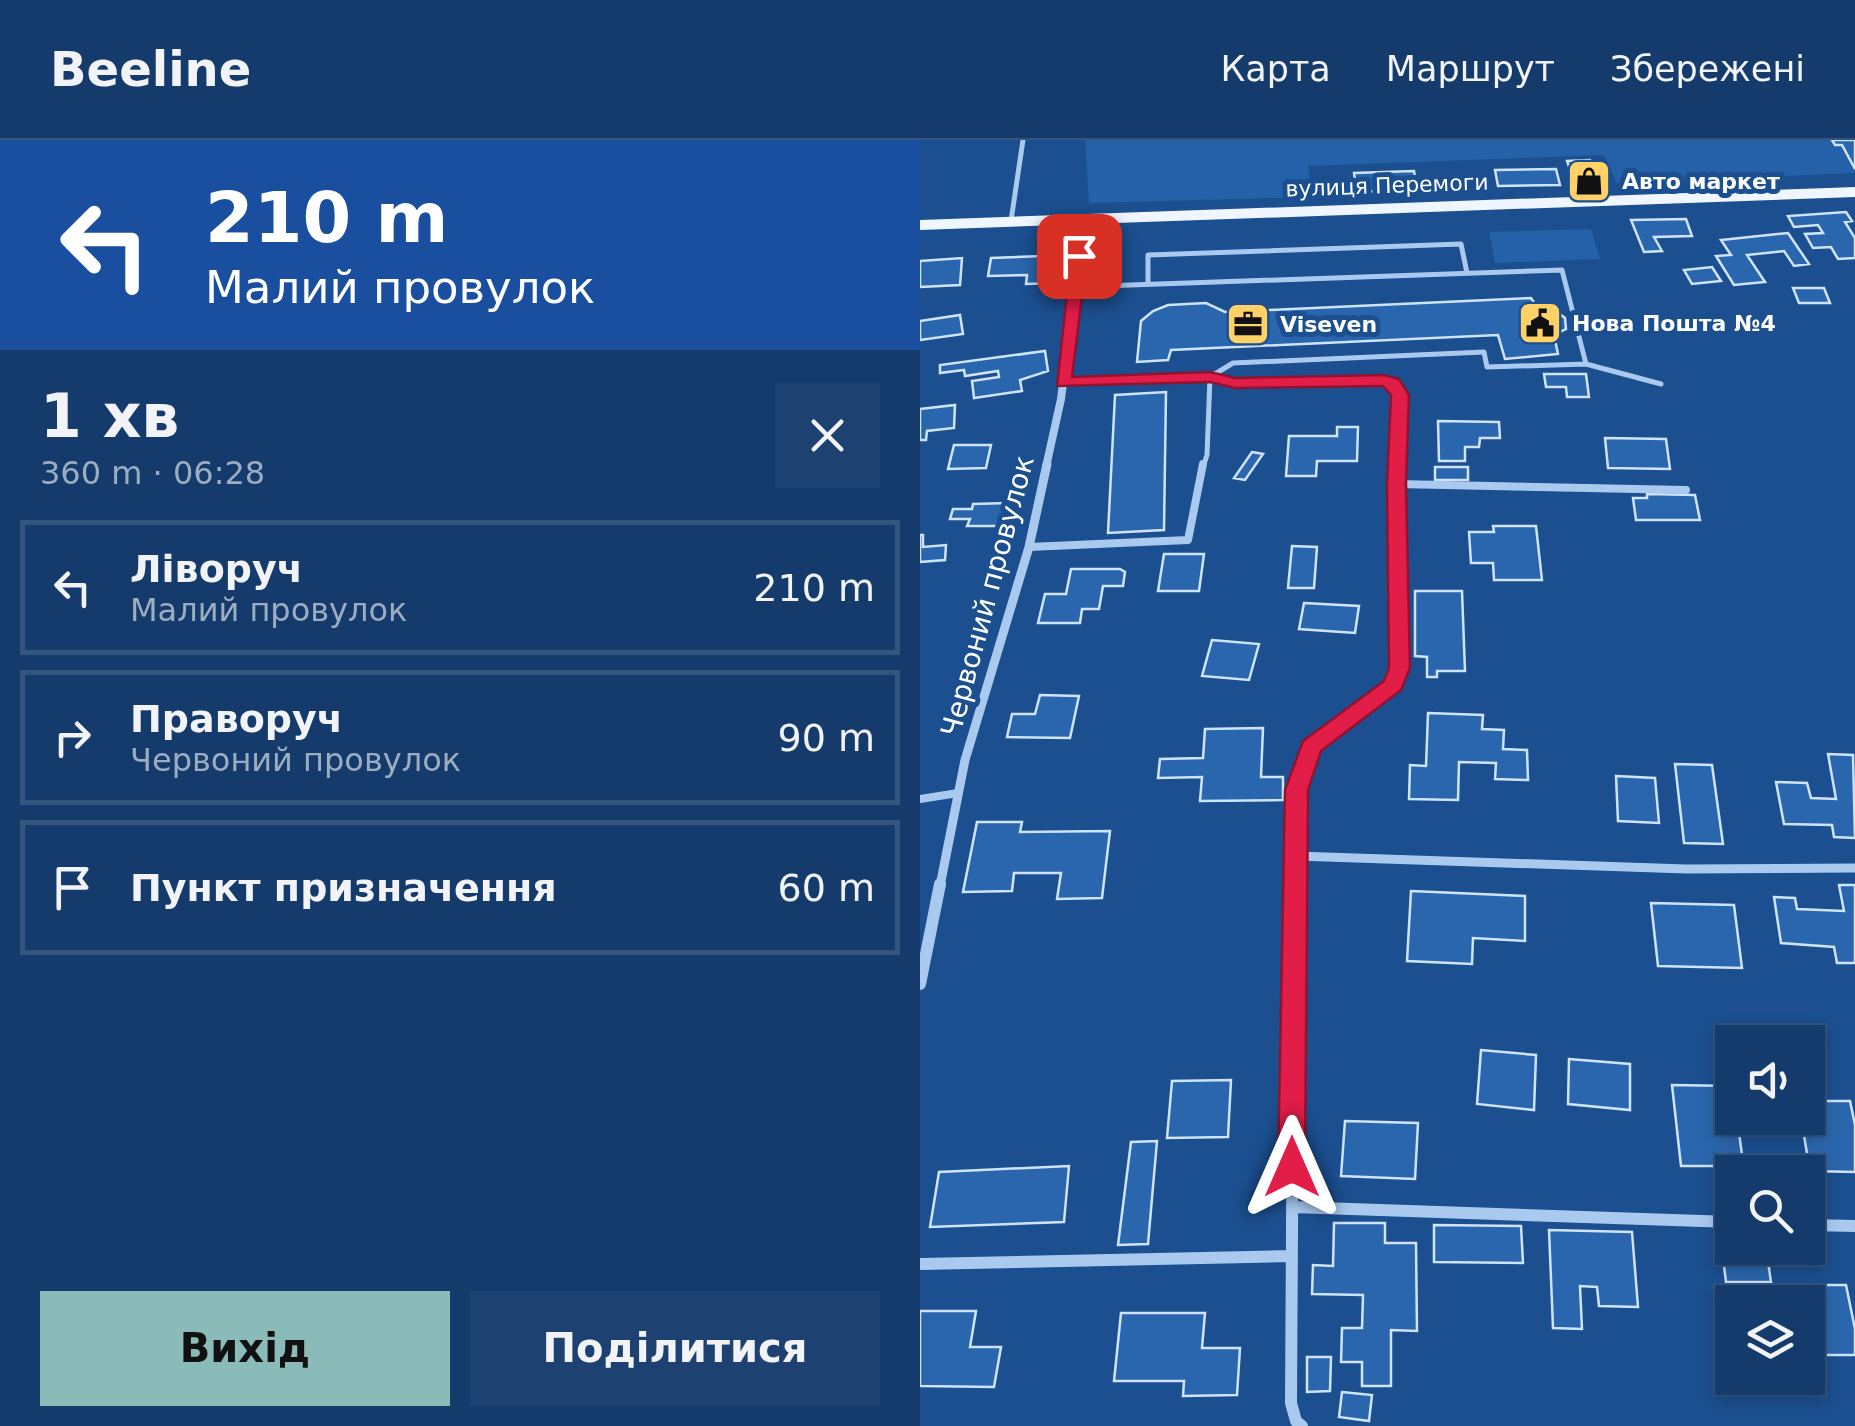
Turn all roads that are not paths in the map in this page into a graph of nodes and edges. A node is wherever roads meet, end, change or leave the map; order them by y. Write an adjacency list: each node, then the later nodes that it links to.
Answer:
1 (1023, 140): 3 (lane)
2 (1855, 196): 4 (main road, вулиця Перемоги)
3 (1011, 222): 4 (main road, вулиця Перемоги); 5 (main road, вулиця Перемоги)
4 (1084, 222): 5 (main road, вулиця Перемоги); 8 (street, Червоний провулок)
5 (920, 229)
6 (1466, 274): 7 (lane); 7 (lane); 9 (lane)
7 (1148, 284): 8 (lane)
8 (1074, 287): 11 (street, Червоний провулок)
9 (1586, 364): 10 (lane); 12 (lane)
10 (1210, 377): 11 (street); 13 (street); 15 (lane)
11 (1063, 382): 15 (street, Червоний провулок)
12 (1661, 384)
13 (1396, 484): 14 (lane); 18 (street)
14 (1686, 490)
15 (1029, 547): 16 (street, Червоний провулок)
16 (958, 793): 17 (lane); 20 (street, Червоний провулок)
17 (920, 799)
18 (1296, 856): 19 (street); 21 (street)
19 (1855, 868)
20 (920, 984)
21 (1292, 1206): 22 (street); 25 (street)
22 (1715, 1221)
23 (1825, 1225): 24 (street)
24 (1855, 1226)
25 (1290, 1256): 26 (street); 27 (street)
26 (920, 1264)
27 (1297, 1424)

